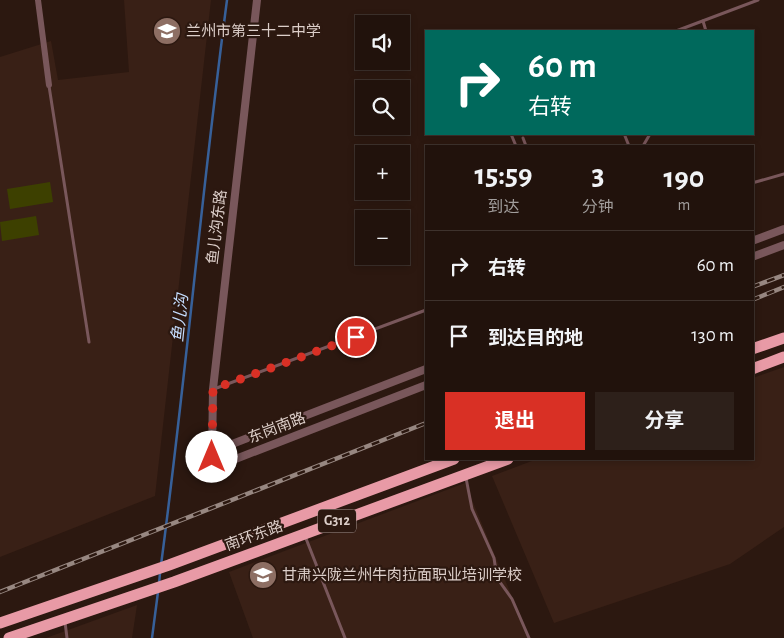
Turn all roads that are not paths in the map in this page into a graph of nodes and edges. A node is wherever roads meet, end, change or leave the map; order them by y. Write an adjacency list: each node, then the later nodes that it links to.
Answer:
1 (38, 0): 7 (street)
2 (258, 0): 26 (street, 鱼儿沟东路)
3 (758, 0): 4 (lane)
4 (703, 21): 5 (lane); 6 (lane)
5 (679, 30)
6 (706, 30)
7 (49, 85): 20 (lane)
8 (625, 136): 11 (lane)
9 (523, 138): 10 (lane)
10 (526, 145)
11 (629, 145)
12 (784, 174): 13 (lane)
13 (754, 182)
14 (784, 229): 15 (street)
15 (754, 240)
16 (784, 245): 17 (street)
17 (754, 256)
18 (425, 310): 26 (lane)
19 (784, 338): 21 (highway)
20 (89, 342)
21 (754, 348)
22 (784, 357): 23 (highway)
23 (754, 368)
24 (425, 369): 27 (street, 东岗南路)
25 (425, 384): 27 (street, 东岗南路)
26 (213, 389): 27 (street, 鱼儿沟东路)
27 (212, 457)
28 (451, 460): 33 (highway, 南环东路 / G312)
29 (505, 460): 30 (highway, 南环东路 / G312)
30 (466, 474): 31 (highway, 南环东路 / G312); 37 (lane)
31 (304, 534): 32 (highway, 南环东路 / G312); 36 (lane)
32 (65, 619): 34 (highway, 南环东路 / G312); 35 (lane)
33 (0, 623)
34 (9, 638)
35 (67, 638)
36 (345, 638)
37 (529, 638)

